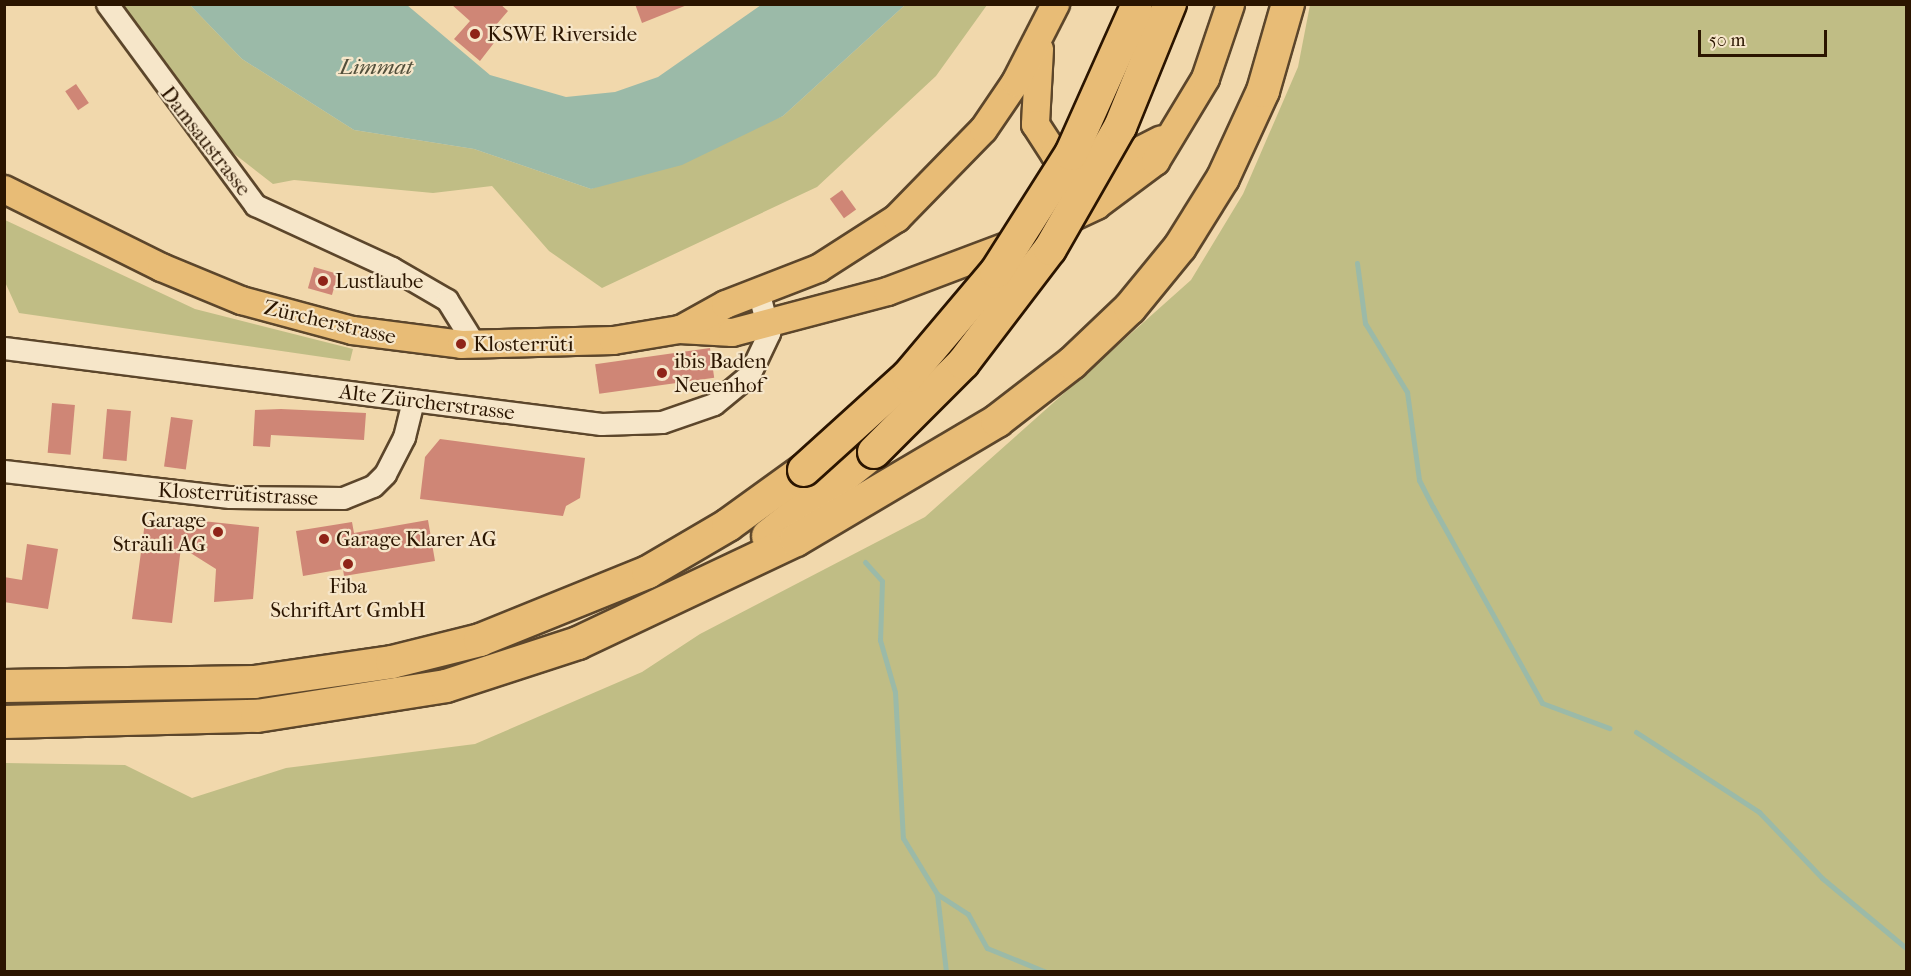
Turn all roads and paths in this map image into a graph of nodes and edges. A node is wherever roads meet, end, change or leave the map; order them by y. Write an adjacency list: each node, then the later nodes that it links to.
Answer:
1 (107, 4): 13 (street, Damsaustrasse)
2 (1055, 4): 7 (main road)
3 (1170, 4): 17 (highway, bridge)
4 (1230, 4): 8 (main road)
5 (1288, 4): 17 (highway)
6 (1137, 7): 18 (highway, bridge)
7 (1039, 38): 8 (main road); 10 (main road)
8 (1176, 130): 11 (main road)
9 (4, 189): 13 (main road, Zürcherstrasse)
10 (759, 294): 11 (street, Alte Zürcherstrasse); 12 (main road)
11 (766, 324): 12 (main road); 15 (street, Alte Zürcherstrasse)
12 (679, 329): 13 (main road, Zürcherstrasse)
13 (475, 345)
14 (4, 348): 15 (street, Alte Zürcherstrasse)
15 (413, 400): 16 (street, Klosterrütistrasse)
16 (4, 471)
17 (719, 573): 19 (highway)
18 (4, 686)
19 (4, 722)

